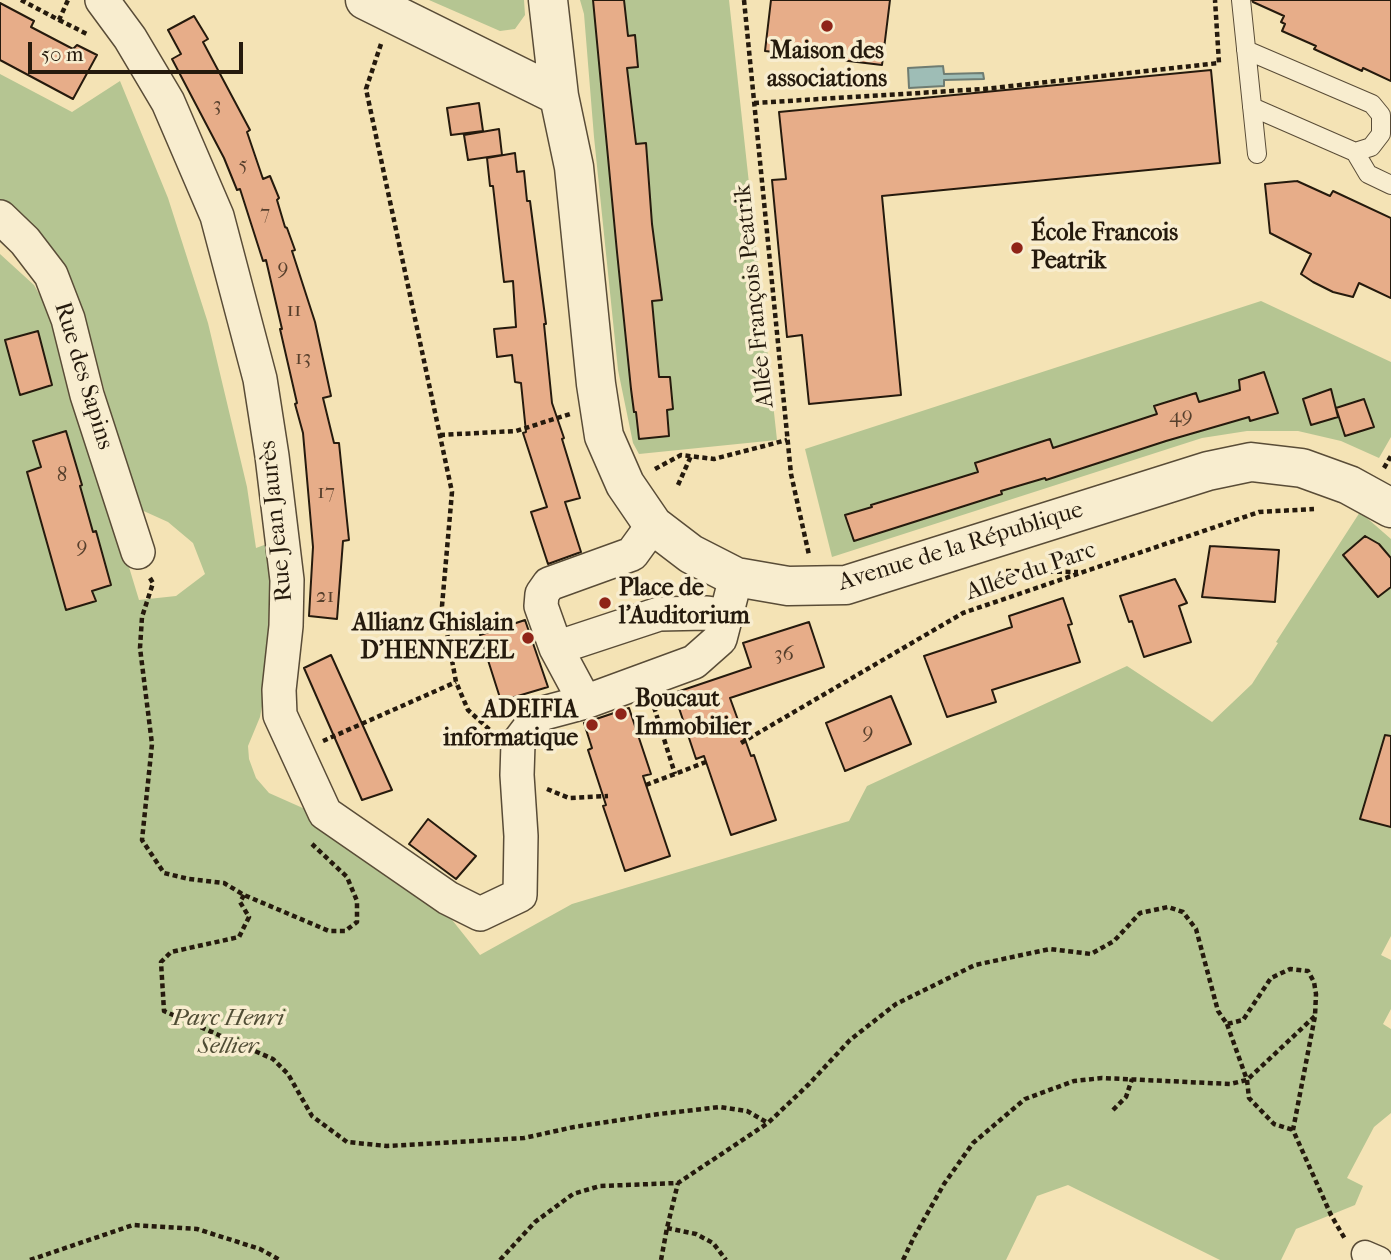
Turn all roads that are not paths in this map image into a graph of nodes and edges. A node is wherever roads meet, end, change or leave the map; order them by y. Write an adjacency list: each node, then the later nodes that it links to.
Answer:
1 (102, 0): 18 (street, Rue Jean Jaurès)
2 (365, 0): 6 (street)
3 (548, 0): 6 (street, Avenue de la République)
4 (1241, 0): 5 (lane)
5 (1246, 50): 7 (lane); 8 (lane)
6 (559, 96): 13 (street, Avenue de la République)
7 (1252, 107): 8 (lane); 9 (lane)
8 (1355, 152): 10 (lane)
9 (1257, 154)
10 (1391, 185)
11 (0, 217): 14 (street, Rue des Sapins)
12 (1391, 508): 15 (street, Avenue de la République)
13 (653, 525): 15 (street, Avenue de la République); 17 (street)
14 (138, 552)
15 (736, 577): 16 (street)
16 (726, 616): 17 (street); 18 (street)
17 (556, 648): 18 (street)
18 (585, 702)

